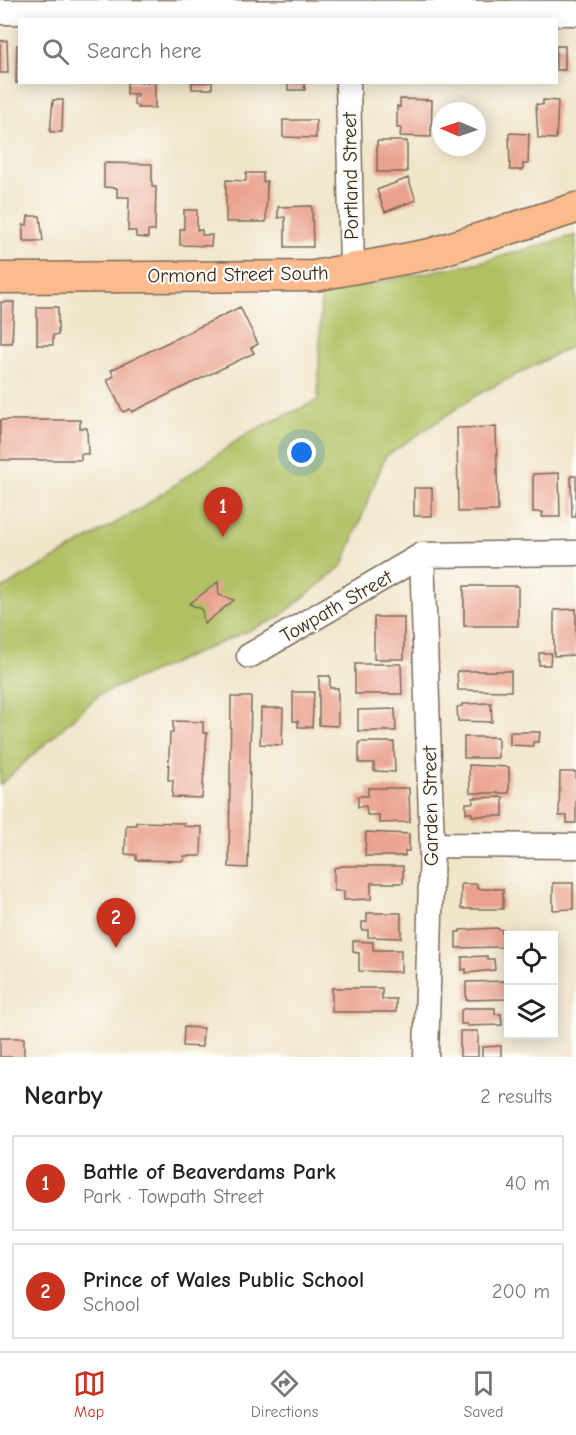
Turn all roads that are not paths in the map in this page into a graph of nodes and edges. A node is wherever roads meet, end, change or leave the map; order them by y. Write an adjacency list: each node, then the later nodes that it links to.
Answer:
1 (347, 10): 2 (street); 3 (street)
2 (0, 12)
3 (576, 13)
4 (348, 84): 6 (street, Portland Street)
5 (576, 208): 6 (main road, Ormond Street South)
6 (352, 270): 7 (main road, Ormond Street South)
7 (0, 278)
8 (576, 554): 9 (street)
9 (422, 555): 10 (street, Towpath Street); 11 (street, Garden Street)
10 (249, 656)
11 (432, 845): 12 (street); 13 (street, Garden Street)
12 (576, 846)
13 (426, 1057)

